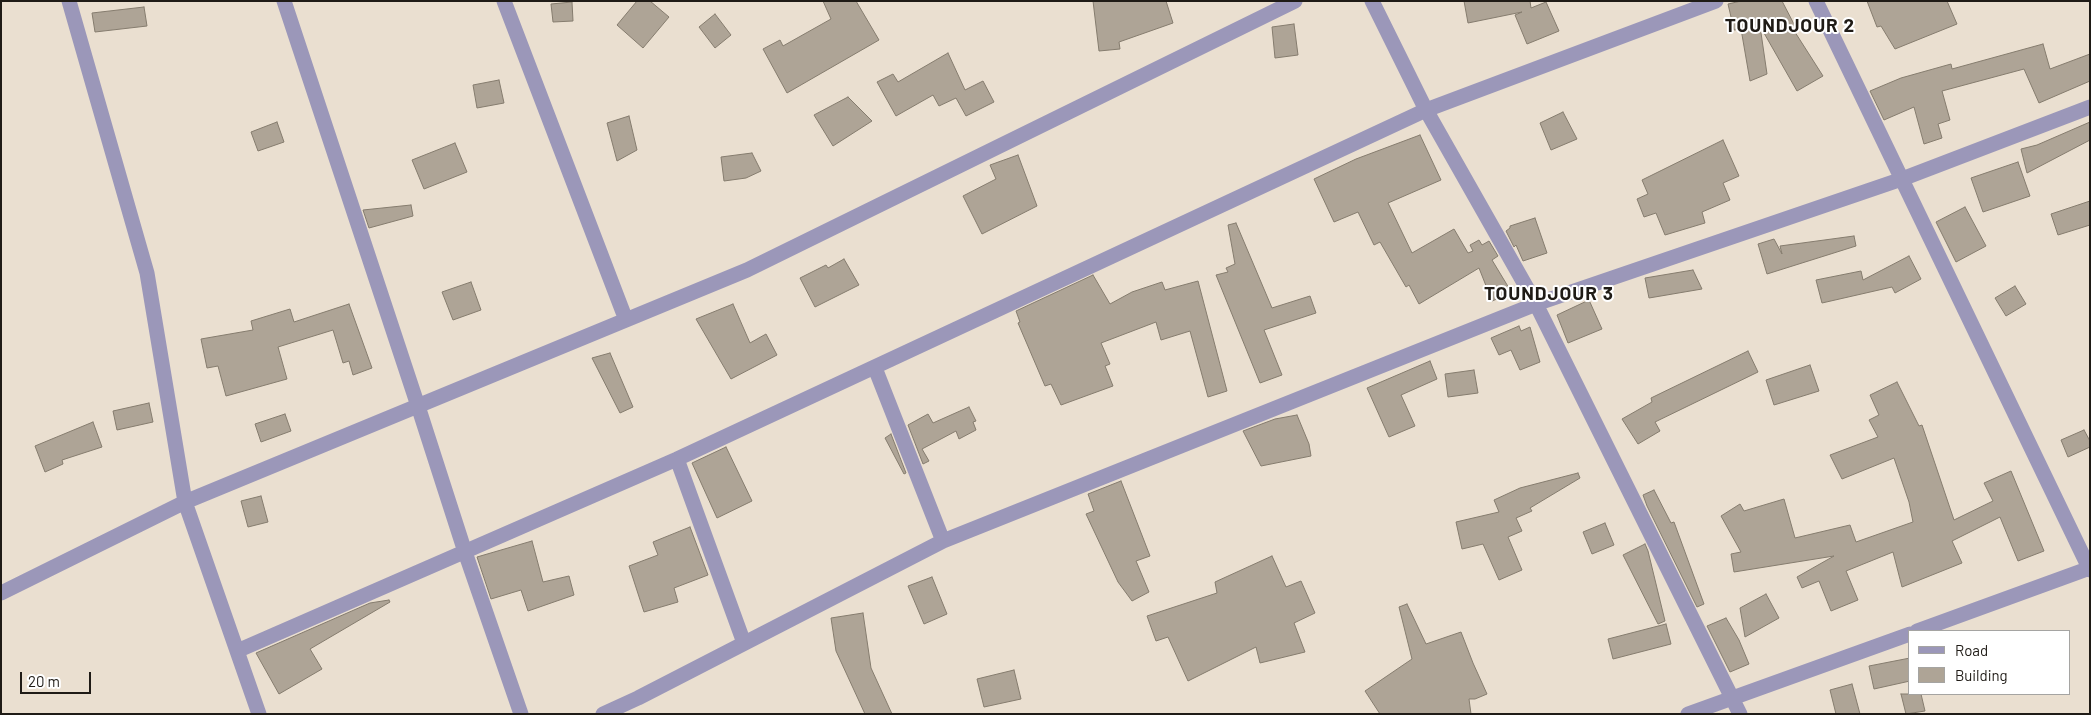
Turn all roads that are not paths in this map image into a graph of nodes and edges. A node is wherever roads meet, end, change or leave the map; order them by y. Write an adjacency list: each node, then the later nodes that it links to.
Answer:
1 (69, 1): 16 (street)
2 (284, 1): 14 (street)
3 (504, 1): 12 (street)
4 (1295, 1): 12 (street)
5 (1372, 1): 9 (street)
6 (1716, 1): 9 (street)
7 (1816, 1): 10 (street)
8 (2090, 107): 10 (street)
9 (1426, 110): 11 (street); 13 (street)
10 (1902, 179): 11 (street); 19 (street)
11 (1536, 304): 17 (street); 25 (street)
12 (626, 320): 14 (street)
13 (875, 368): 15 (street); 17 (street)
14 (418, 406): 16 (street); 18 (street)
15 (677, 459): 18 (street); 23 (street)
16 (184, 502): 20 (street); 24 (street)
17 (943, 541): 23 (street)
18 (465, 552): 24 (street); 27 (street)
19 (2089, 569): 21 (street)
20 (1, 593)
21 (1920, 630)
22 (1908, 635): 25 (street)
23 (744, 644): 28 (street)
24 (237, 651): 26 (street)
25 (1732, 699): 29 (street); 30 (street)
26 (259, 714)
27 (521, 714)
28 (603, 714)
29 (1688, 714)
30 (1740, 714)

